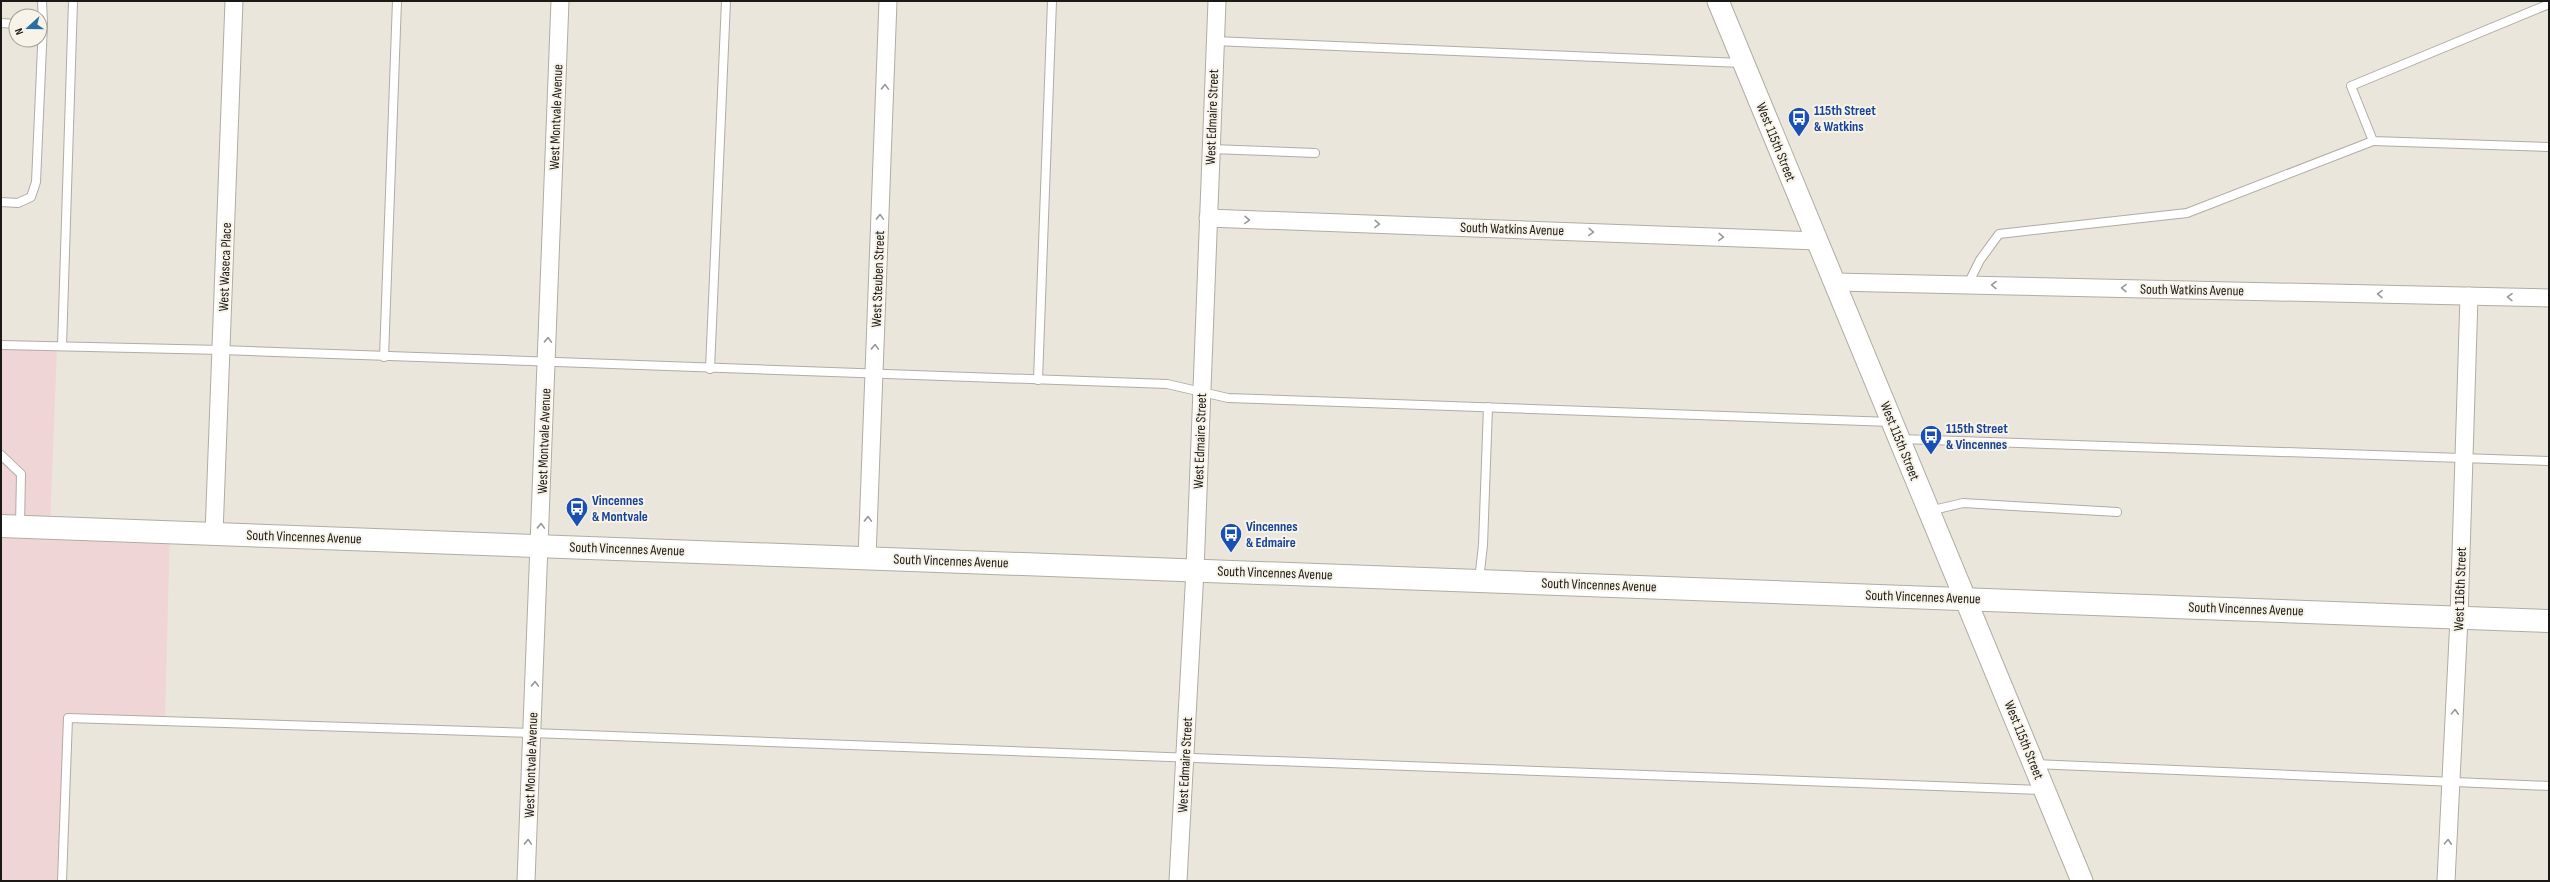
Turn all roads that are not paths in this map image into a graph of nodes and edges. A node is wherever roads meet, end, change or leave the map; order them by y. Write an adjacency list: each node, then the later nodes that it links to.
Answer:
1 (73, 1): 26 (lane)
2 (234, 1): 27 (street, West Waseca Place)
3 (398, 1): 28 (lane)
4 (560, 1): 29 (street, West Montvale Avenue, one-way to 4)
5 (726, 1): 30 (lane)
6 (888, 1): 31 (street, West Steuben Street, one-way to 6)
7 (1052, 1): 32 (lane)
8 (1217, 1): 11 (street, West Edmaire Street)
9 (1718, 1): 13 (street, West 115th Street)
10 (2549, 4): 14 (lane)
11 (1215, 41): 13 (lane); 16 (street, West Edmaire Street)
12 (41, 48): 18 (lane)
13 (1743, 63): 20 (street, West 115th Street)
14 (2373, 141): 15 (lane); 22 (lane)
15 (2549, 146)
16 (1211, 149): 17 (lane); 19 (street, West Edmaire Street)
17 (1315, 153)
18 (1, 202)
19 (1208, 218): 20 (street, South Watkins Avenue, one-way to 20); 33 (street, West Edmaire Street)
20 (1817, 241): 21 (street, West 115th Street)
21 (1834, 282): 22 (street, South Watkins Avenue); 35 (street, West 115th Street)
22 (1968, 284): 23 (street, South Watkins Avenue, one-way to 22)
23 (2469, 296): 24 (street, South Watkins Avenue, one-way to 23); 37 (street, West 116th Street)
24 (2549, 298)
25 (1, 345): 26 (lane)
26 (62, 346): 27 (lane)
27 (222, 350): 28 (lane); 42 (street, West Waseca Place)
28 (384, 357): 29 (lane)
29 (547, 363): 30 (lane); 43 (street, West Montvale Avenue, one-way to 29)
30 (710, 369): 31 (lane)
31 (874, 374): 32 (lane); 44 (street, West Steuben Street, one-way to 31)
32 (1038, 380): 33 (lane)
33 (1202, 392): 34 (lane); 45 (street, West Edmaire Street)
34 (1488, 407): 35 (lane); 46 (lane)
35 (1895, 431): 37 (lane); 39 (street, West 115th Street)
36 (1, 455): 41 (lane)
37 (2464, 458): 38 (lane); 48 (street, West 116th Street)
38 (2549, 461)
39 (1929, 511): 40 (lane); 47 (street, West 115th Street)
40 (2117, 512)
41 (10, 526): 42 (main road, South Vincennes Avenue)
42 (214, 534): 43 (main road, South Vincennes Avenue)
43 (540, 546): 44 (main road, South Vincennes Avenue); 50 (street, West Montvale Avenue, one-way to 43)
44 (867, 558): 45 (main road, South Vincennes Avenue)
45 (1195, 570): 46 (main road, South Vincennes Avenue); 51 (street, West Edmaire Street)
46 (1479, 581): 47 (main road, South Vincennes Avenue)
47 (1965, 599): 48 (main road, South Vincennes Avenue); 52 (street, West 115th Street)
48 (2459, 618): 49 (main road, South Vincennes Avenue); 53 (street, West 116th Street, one-way to 48)
49 (2549, 621)
50 (533, 733): 51 (lane); 56 (lane); 57 (street, West Montvale Avenue, one-way to 50)
51 (1185, 758): 55 (lane); 58 (street, West Edmaire Street)
52 (2033, 764): 53 (lane); 55 (street, West 115th Street)
53 (2451, 783): 54 (lane); 60 (street, West 116th Street, one-way to 53)
54 (2549, 786)
55 (2044, 790): 59 (street, West 115th Street)
56 (62, 881)
57 (526, 881)
58 (1178, 881)
59 (2082, 881)
60 (2446, 881)

